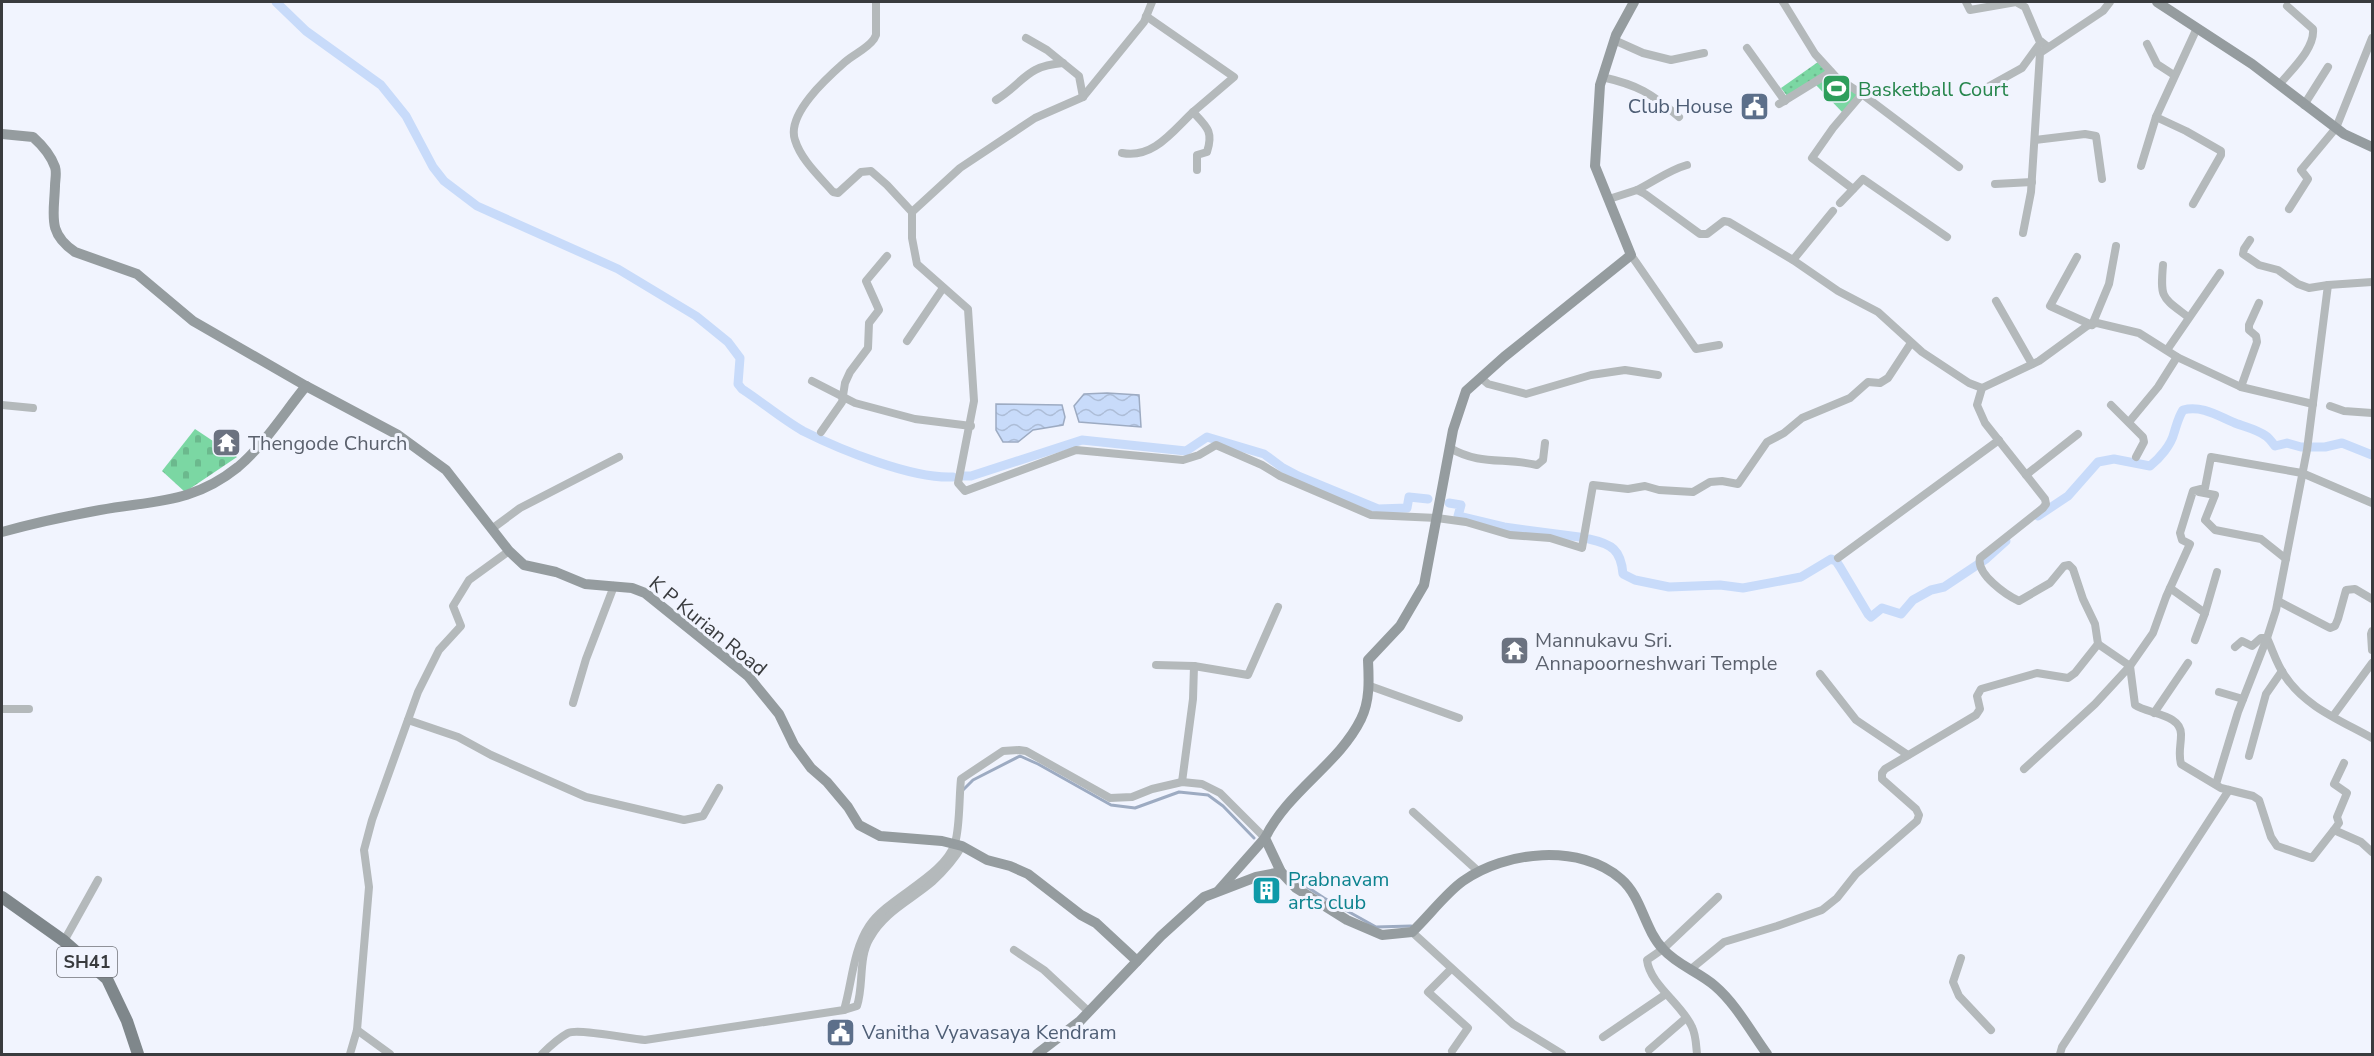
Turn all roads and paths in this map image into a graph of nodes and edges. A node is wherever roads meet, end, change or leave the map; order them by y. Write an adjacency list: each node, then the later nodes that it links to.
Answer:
1 (876, 2): 52 (street)
2 (1152, 2): 9 (street)
3 (1634, 2): 13 (street)
4 (1783, 2): 21 (street)
5 (1966, 2): 14 (street)
6 (2110, 2): 16 (street)
7 (2157, 2): 10 (street)
8 (2287, 6): 24 (street)
9 (1146, 16): 27 (street); 30 (street)
10 (2197, 27): 22 (street); 24 (street)
11 (1026, 38): 19 (street)
12 (2372, 38): 33 (street)
13 (1614, 40): 18 (street); 23 (street)
14 (2041, 42): 16 (street); 25 (street)
15 (2146, 44): 22 (street)
16 (2048, 47): 35 (street)
17 (1747, 48): 21 (street)
18 (1704, 53)
19 (1063, 63): 27 (street); 28 (street)
20 (2328, 67): 29 (street)
21 (1831, 72): 26 (street)
22 (2174, 75): 32 (street)
23 (1602, 77): 31 (street); 47 (street)
24 (2279, 85): 29 (street)
25 (1984, 89)
26 (1862, 94): 40 (street); 45 (street)
27 (1083, 97): 52 (street)
28 (996, 100)
29 (2304, 105): 33 (street)
30 (1193, 112): 37 (street); 41 (street)
31 (1678, 117)
32 (2156, 117): 39 (street); 49 (street)
33 (2336, 128): 36 (street); 50 (street)
34 (2, 134): 79 (street, K P Kurian Road)
35 (2034, 140): 42 (street); 43 (street)
36 (2373, 147)
37 (1122, 153)
38 (1687, 165): 46 (street)
39 (2141, 166)
40 (1959, 167)
41 (1197, 170)
42 (2102, 179)
43 (2032, 182): 44 (street); 53 (street)
44 (1995, 184)
45 (1853, 189): 48 (street); 54 (street)
46 (1637, 190): 47 (street); 60 (street)
47 (1609, 199): 57 (street)
48 (1840, 203)
49 (2193, 204)
50 (2289, 208)
51 (1833, 211): 60 (street)
52 (912, 212): 65 (street)
53 (2023, 233)
54 (1947, 237)
55 (2250, 240): 64 (street)
56 (2116, 246): 69 (street)
57 (1631, 255): 72 (street); 77 (street)
58 (887, 256): 82 (street)
59 (2077, 257): 69 (street)
60 (1792, 260): 71 (street)
61 (2163, 265): 68 (street)
62 (2220, 273): 68 (street)
63 (2373, 282): 64 (street)
64 (2328, 285): 83 (street)
65 (943, 288): 70 (street); 90 (street)
66 (1996, 301): 75 (street)
67 (2259, 303): 80 (street)
68 (2188, 317): 73 (street)
69 (2092, 325): 73 (street); 75 (street)
70 (907, 340)
71 (1911, 343): 81 (street); 102 (street)
72 (1719, 345)
73 (2167, 350): 74 (street)
74 (2177, 357): 80 (street); 89 (street)
75 (2032, 364): 81 (street)
76 (1658, 375): 77 (street)
77 (1481, 378): 95 (street)
78 (812, 381): 82 (street)
79 (306, 386): 103 (street, K P Kurian Road); 104 (street)
80 (2241, 387): 83 (street)
81 (1982, 388): 93 (street)
82 (842, 396): 90 (street); 91 (street)
83 (2313, 404): 98 (street)
84 (2, 405): 87 (street)
85 (2111, 405): 89 (street)
86 (2330, 406): 88 (street)
87 (33, 408)
88 (2373, 412)
89 (2129, 422): 97 (street)
90 (971, 426): 102 (street)
91 (821, 432)
92 (2078, 434): 99 (street)
93 (1999, 441): 99 (street); 106 (street)
94 (1545, 443): 95 (street)
95 (1450, 448): 102 (street)
96 (619, 457): 103 (street)
97 (2136, 457)
98 (2302, 472): 100 (street); 101 (street); 107 (street)
99 (2026, 475): 118 (street)
100 (2193, 491): 107 (street); 110 (street)
101 (2373, 503)
102 (1438, 514): 128 (street)
103 (493, 528): 105 (street, K P Kurian Road)
104 (2, 532)
105 (509, 551): 109 (street, K P Kurian Road); 137 (street)
106 (1838, 558)
107 (2286, 559): 112 (street)
108 (2217, 572): 114 (street)
109 (614, 586): 131 (street); 150 (street, K P Kurian Road)
110 (2170, 588): 114 (street); 125 (street)
111 (2373, 599): 112 (street)
112 (2278, 601): 116 (street)
113 (1278, 607): 124 (street)
114 (2205, 613): 117 (street)
115 (2373, 631): 120 (street)
116 (2267, 638): 119 (street); 126 (street); 130 (street)
117 (2195, 640)
118 (2098, 644): 125 (street); 139 (street)
119 (2235, 647)
120 (2373, 651)
121 (2188, 663): 134 (street)
122 (2373, 663): 135 (street)
123 (1156, 665): 124 (street)
124 (1194, 666): 143 (street)
125 (2130, 666): 134 (street); 142 (street)
126 (2282, 671): 135 (street); 140 (street)
127 (1820, 674): 139 (street)
128 (1370, 686): 136 (street); 149 (street)
129 (2219, 692): 130 (street)
130 (2242, 699): 144 (street)
131 (573, 703)
132 (2, 709): 133 (street)
133 (28, 709)
134 (2154, 713): 144 (street)
135 (2333, 716): 138 (street)
136 (1459, 718)
137 (408, 720): 145 (street); 170 (street)
138 (2373, 738)
139 (1908, 755): 165 (street)
140 (2249, 756)
141 (2344, 763): 148 (street)
142 (2024, 769)
143 (1182, 782): 149 (street); 150 (street)
144 (2216, 784): 146 (street)
145 (719, 788)
146 (2229, 790): 148 (street); 183 (street)
147 (1413, 812): 152 (street)
148 (2334, 830): 151 (street)
149 (1265, 838): 153 (street); 155 (street)
150 (958, 845): 163 (street, K P Kurian Road); 167 (street); 167 (street)
151 (2373, 852)
152 (1478, 871): 158 (street); 160 (street)
153 (1281, 872): 155 (street); 158 (street)
154 (98, 880): 159 (street)
155 (1218, 890): 163 (street)
156 (2, 897): 159 (main road, SH41)
157 (1718, 897): 160 (street)
158 (1412, 932): 164 (street)
159 (64, 941): 175 (main road, SH41)
160 (1663, 949): 165 (street); 166 (street)
161 (1014, 950): 168 (street)
162 (1961, 958): 171 (street)
163 (1137, 961): 168 (street)
164 (1451, 969): 174 (street); 180 (street)
165 (1691, 969): 182 (street)
166 (1666, 994): 169 (street); 172 (street)
167 (844, 1010): 178 (street)
168 (1088, 1011): 179 (street)
169 (1686, 1018): 173 (street); 181 (street)
170 (357, 1030): 176 (street); 177 (street)
171 (1992, 1030)
172 (1603, 1037)
173 (1648, 1050)
174 (1452, 1051)
175 (138, 1054)
176 (350, 1054)
177 (390, 1054)
178 (542, 1054)
179 (1037, 1054)
180 (1562, 1054)
181 (1697, 1054)
182 (1767, 1054)
183 (2060, 1054)

